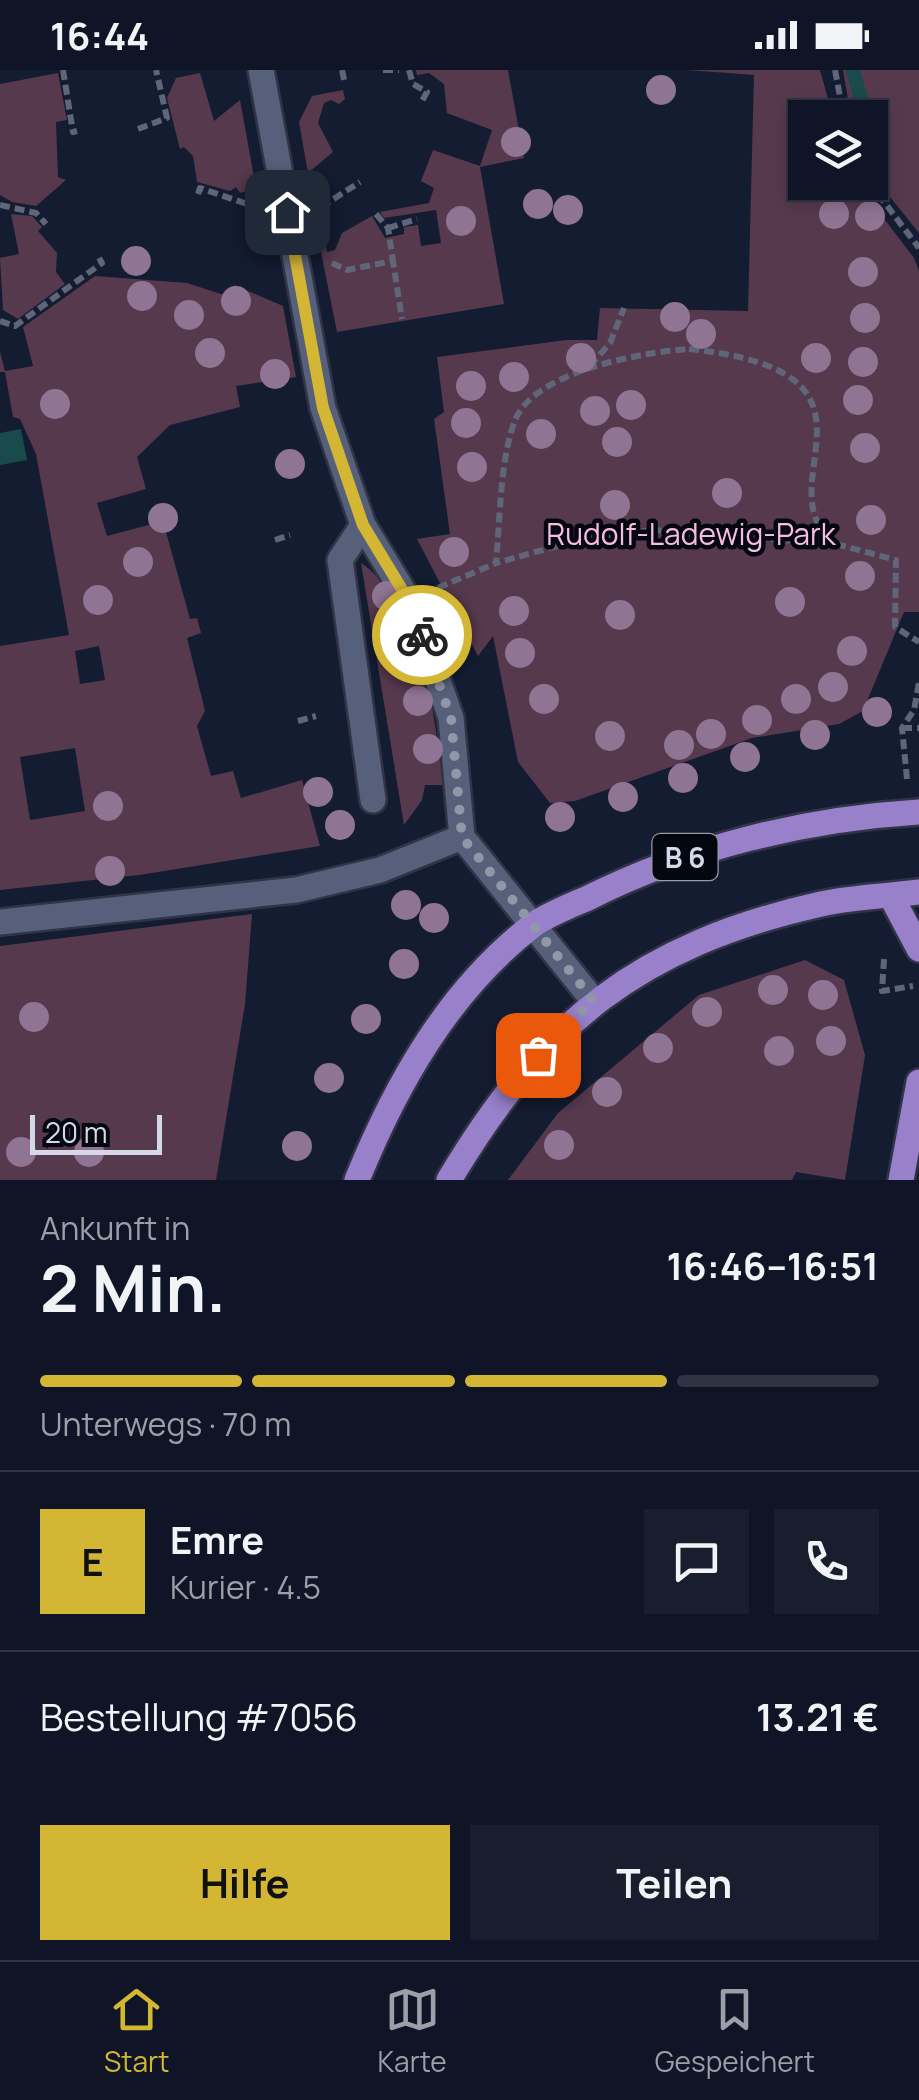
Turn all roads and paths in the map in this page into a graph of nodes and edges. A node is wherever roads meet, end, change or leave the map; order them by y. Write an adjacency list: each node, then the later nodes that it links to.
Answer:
1 (62, 70): 13 (path)
2 (156, 70): 12 (path)
3 (261, 70): 18 (street)
4 (342, 70): 9 (path)
5 (383, 70): 6 (path)
6 (400, 70)
7 (410, 70): 11 (path)
8 (835, 70): 10 (path)
9 (345, 84)
10 (841, 100)
11 (421, 103)
12 (138, 128)
13 (78, 131)
14 (360, 182): 22 (path)
15 (198, 194): 18 (path)
16 (883, 200): 24 (path)
17 (0, 205): 21 (path)
18 (287, 212): 32 (street)
19 (376, 214): 23 (path)
20 (417, 219): 23 (path)
21 (46, 224)
22 (324, 225)
23 (388, 228): 27 (path)
24 (919, 248)
25 (99, 258): 30 (path)
26 (331, 259): 27 (path)
27 (393, 261): 29 (path)
28 (624, 308): 31 (path)
29 (402, 319)
30 (0, 322)
31 (584, 372): 35 (path); 36 (path)
32 (363, 525): 37 (street); 43 (street)
33 (290, 535): 34 (path)
34 (275, 540)
35 (836, 544): 36 (path); 38 (path)
36 (496, 563): 37 (path)
37 (412, 606): 45 (street)
38 (919, 642)
39 (919, 683): 42 (path)
40 (316, 716): 41 (path)
41 (298, 721)
42 (919, 728)
43 (372, 800)
44 (919, 812): 49 (main road, B 6)
45 (462, 837): 48 (street); 49 (street)
46 (919, 892): 47 (main road)
47 (891, 896): 50 (main road); 53 (main road)
48 (0, 922)
49 (535, 924): 53 (street); 55 (main road, B 6)
50 (919, 949)
51 (919, 985): 52 (path)
52 (882, 991)
53 (593, 1000): 56 (main road)
54 (919, 1082): 57 (main road)
55 (357, 1180)
56 (449, 1180)
57 (901, 1180)

